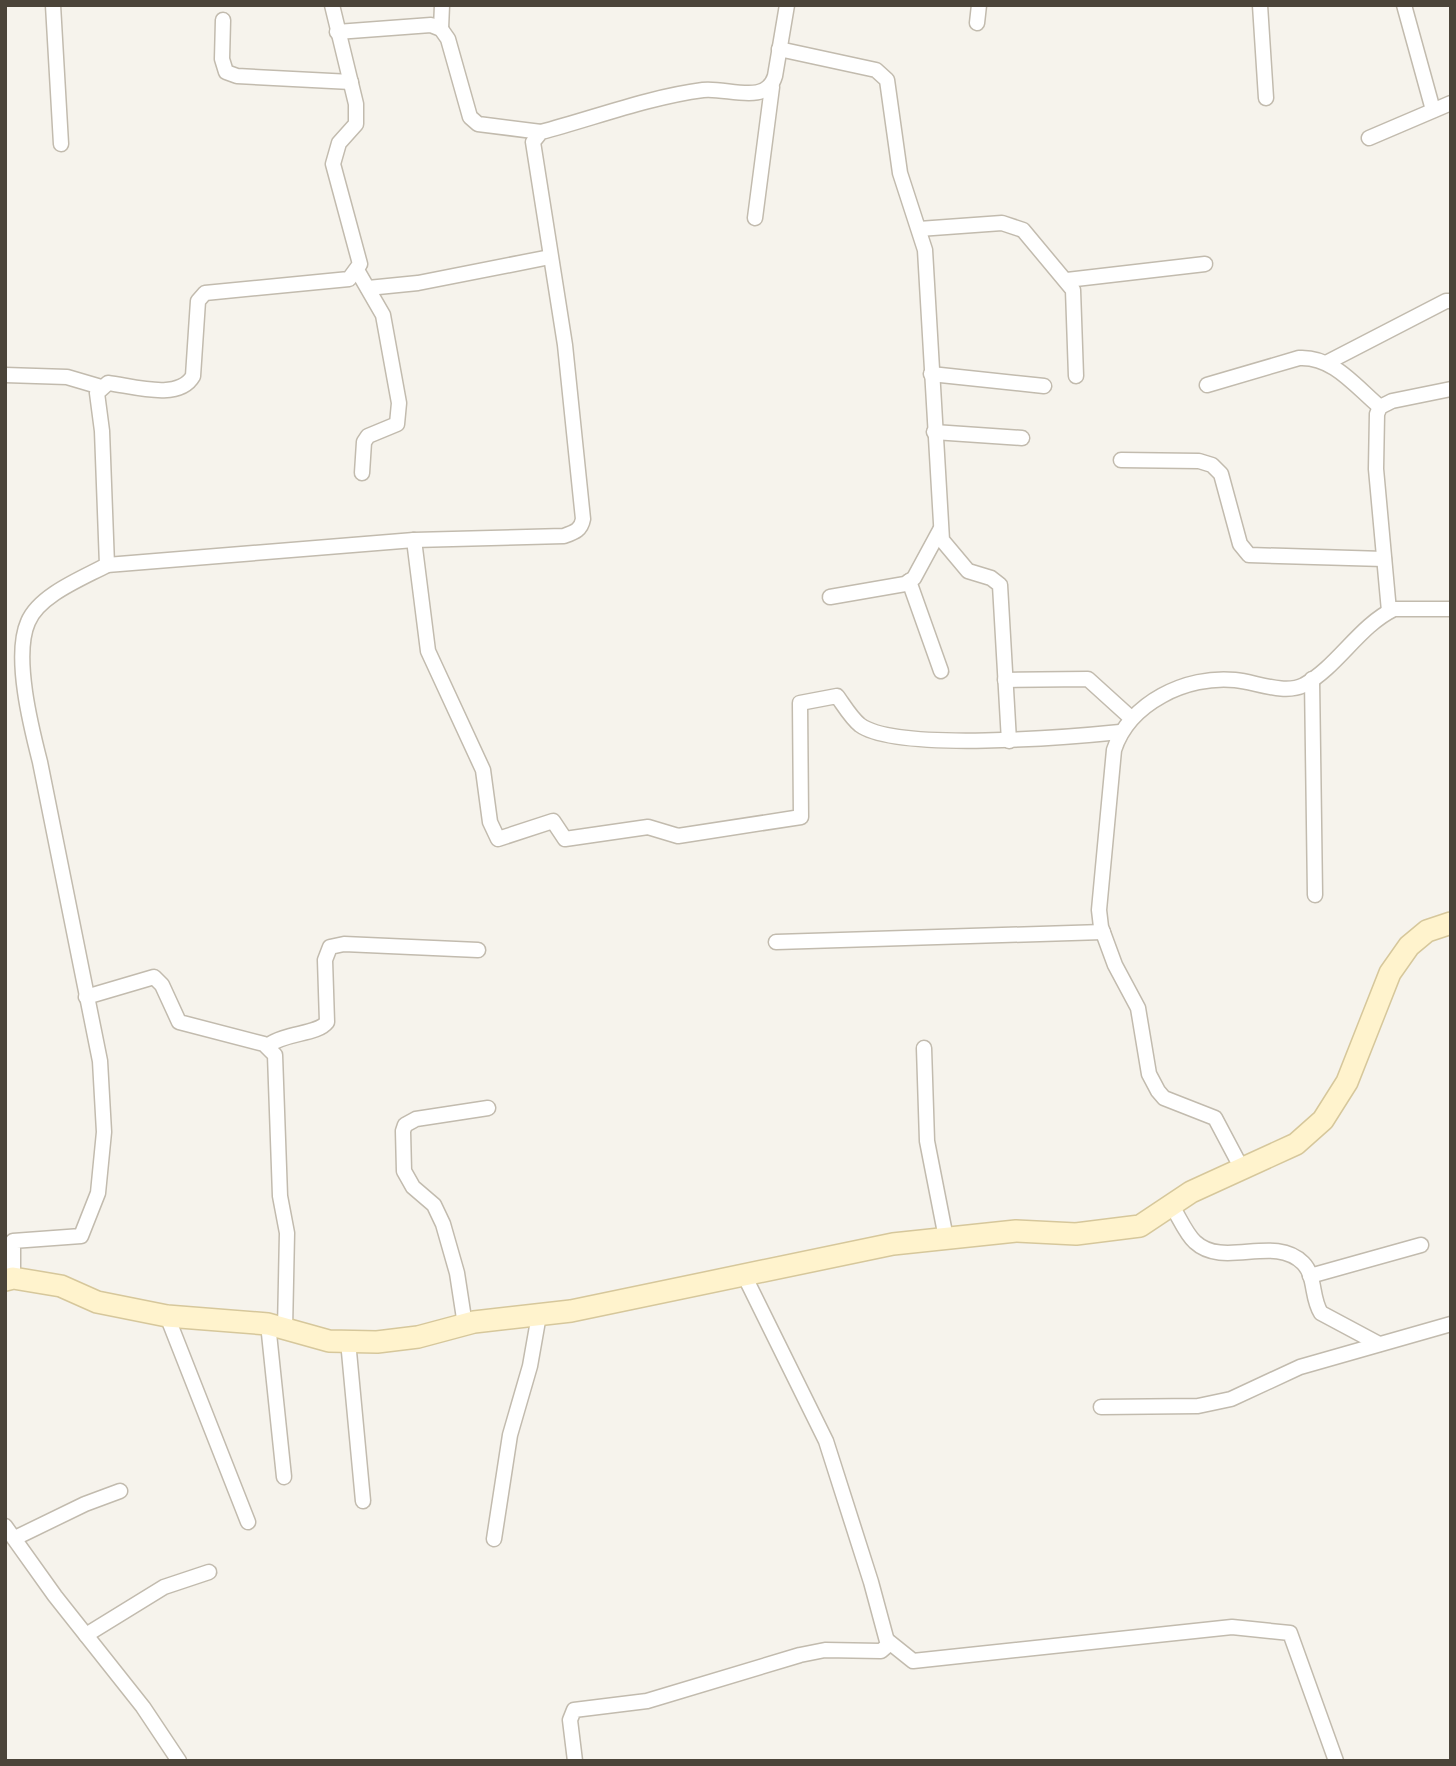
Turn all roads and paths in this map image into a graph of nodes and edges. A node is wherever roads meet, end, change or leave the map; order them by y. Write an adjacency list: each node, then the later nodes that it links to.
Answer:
1 (53, 5): 20 (street)
2 (332, 5): 11 (street)
3 (442, 5): 10 (street)
4 (787, 5): 12 (street)
5 (979, 5): 9 (street)
6 (1259, 5): 15 (street)
7 (1404, 5): 17 (street)
8 (223, 20): 13 (street)
9 (977, 23)
10 (441, 29): 11 (street); 18 (street)
11 (337, 32): 13 (street)
12 (779, 49): 14 (street); 22 (street)
13 (351, 82): 25 (street)
14 (772, 87): 18 (street); 21 (street)
15 (1266, 98)
16 (1451, 103): 17 (street)
17 (1433, 110): 19 (street)
18 (541, 132): 23 (street)
19 (1369, 138)
20 (61, 144)
21 (755, 218)
22 (919, 229): 26 (street); 30 (street)
23 (550, 257): 27 (street); 43 (street)
24 (1205, 264): 26 (street)
25 (357, 270): 27 (street); 35 (street)
26 (1067, 280): 32 (street)
27 (368, 288): 41 (street)
28 (1451, 301): 29 (street)
29 (1328, 362): 33 (street); 37 (street)
30 (931, 374): 34 (street); 38 (street)
31 (5, 375): 35 (street)
32 (1076, 376)
33 (1207, 385)
34 (1044, 386)
35 (101, 387): 45 (street)
36 (1451, 389): 37 (street)
37 (1380, 407): 44 (street)
38 (934, 432): 39 (street); 42 (street)
39 (1022, 438)
40 (1121, 460): 44 (street)
41 (362, 474)
42 (940, 530): 46 (street); 52 (street)
43 (414, 540): 45 (street); 55 (street)
44 (1384, 559): 49 (street)
45 (107, 565): 61 (street)
46 (909, 581): 47 (street); 50 (street)
47 (830, 597)
48 (1451, 610): 49 (street)
49 (1389, 611): 51 (street)
50 (941, 671)
51 (1312, 679): 53 (street); 56 (street)
52 (1005, 680): 53 (street); 55 (street)
53 (1131, 718): 54 (street)
54 (1120, 732): 55 (street); 58 (street)
55 (1009, 741)
56 (1315, 895)
57 (1451, 923): 65 (street)
58 (1103, 932): 59 (street); 65 (street)
59 (776, 942)
60 (478, 950): 62 (street)
61 (86, 997): 62 (street); 71 (street)
62 (267, 1046): 76 (street)
63 (924, 1048): 67 (street)
64 (488, 1108): 75 (street)
65 (1242, 1168): 66 (street)
66 (1172, 1206): 67 (street); 70 (street)
67 (946, 1238): 69 (street)
68 (1421, 1245): 70 (street)
69 (744, 1275): 72 (street); 88 (street)
70 (1310, 1276): 78 (street)
71 (9, 1279): 73 (street)
72 (539, 1315): 75 (street); 85 (street)
73 (167, 1316): 76 (street); 83 (street)
74 (1451, 1324): 78 (street)
75 (465, 1325): 77 (street)
76 (276, 1327): 77 (street); 80 (street)
77 (348, 1341): 82 (street)
78 (1379, 1344): 79 (street)
79 (1101, 1407)
80 (284, 1477)
81 (120, 1491): 84 (street)
82 (363, 1501)
83 (247, 1522)
84 (10, 1532): 87 (street)
85 (494, 1539)
86 (209, 1572): 87 (street)
87 (86, 1635): 89 (street)
88 (888, 1641): 92 (street); 93 (street)
89 (170, 1748): 90 (street); 91 (street)
90 (159, 1761)
91 (179, 1761)
92 (575, 1761)
93 (1336, 1761)

